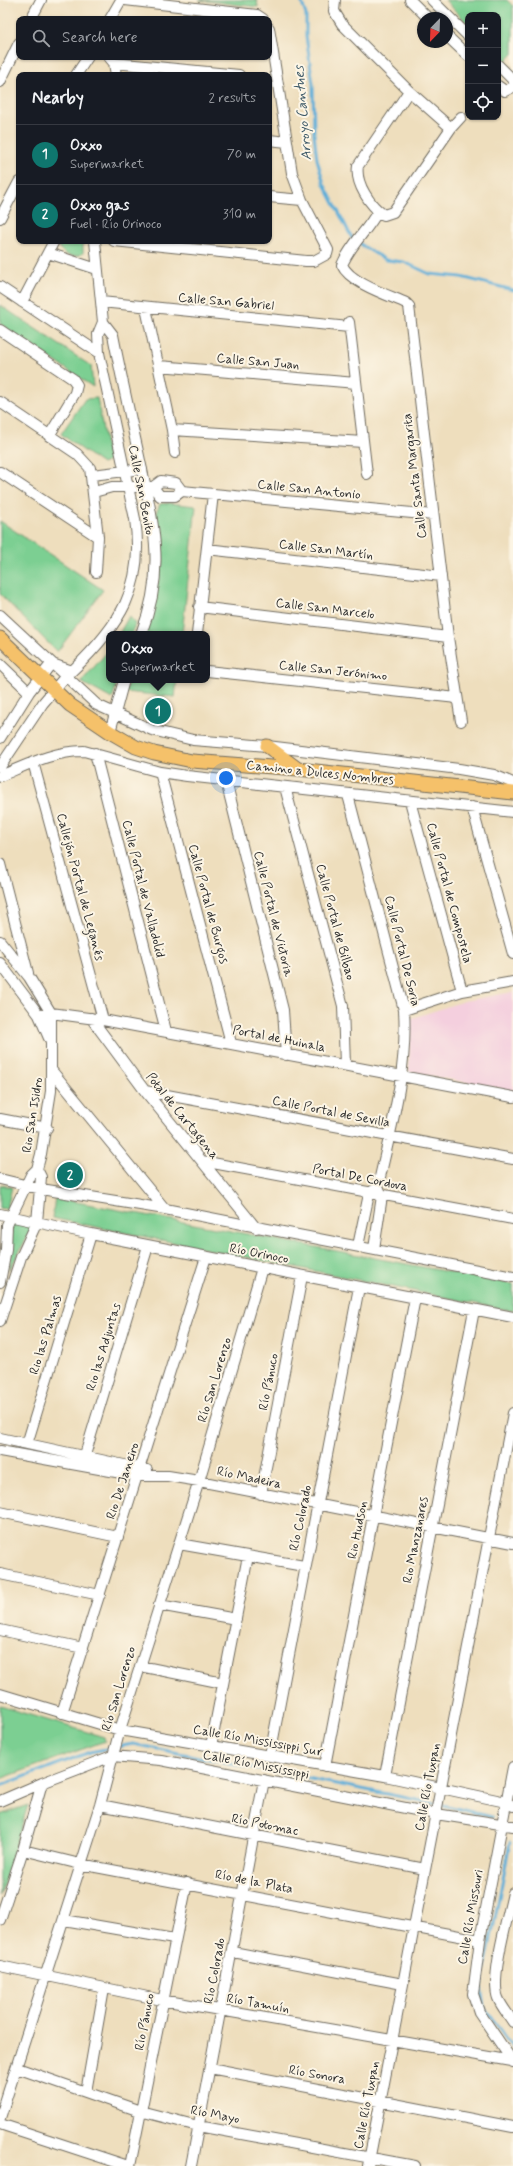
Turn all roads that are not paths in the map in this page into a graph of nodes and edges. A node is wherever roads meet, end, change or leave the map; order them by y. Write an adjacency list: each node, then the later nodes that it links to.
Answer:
1 (41, 0): 8 (street)
2 (120, 0): 9 (street)
3 (125, 0): 10 (street)
4 (335, 0): 25 (street)
5 (410, 0): 7 (street)
6 (432, 0): 11 (street)
7 (422, 12)
8 (33, 16)
9 (112, 16)
10 (257, 16)
11 (465, 33)
12 (453, 42): 14 (street)
13 (16, 50): 24 (street)
14 (465, 53)
15 (86, 60): 19 (street)
16 (112, 60): 20 (street); 21 (street)
17 (272, 60): 22 (street)
18 (501, 68): 23 (street)
19 (78, 72)
20 (115, 72)
21 (214, 72)
22 (273, 78): 29 (street)
23 (513, 80)
24 (0, 82)
25 (409, 91): 27 (street); 33 (street)
26 (461, 117): 27 (street)
27 (451, 128): 33 (street)
28 (272, 140): 29 (street)
29 (287, 142): 32 (street)
30 (16, 188): 34 (street)
31 (272, 197): 32 (street)
32 (302, 200): 37 (street)
33 (378, 211): 63 (street, Calle Santa Margarita)
34 (0, 218)
35 (52, 244): 38 (street)
36 (94, 244): 39 (street, Calle San Benito)
37 (143, 244)
38 (48, 253): 39 (street); 41 (street)
39 (97, 269): 42 (street, Calle San Benito)
40 (0, 287): 41 (street)
41 (22, 302): 46 (street)
42 (101, 302): 43 (street, Calle San Gabriel); 44 (street, Calle San Benito)
43 (146, 308): 47 (street); 48 (street, Calle San Gabriel)
44 (103, 322): 46 (street, Calle San Benito); 54 (street, Calle San Benito)
45 (0, 330): 51 (street)
46 (99, 353): 55 (street, Calle San Benito)
47 (159, 366): 48 (street, Calle San Juan); 50 (street)
48 (356, 383): 52 (street)
49 (0, 402): 51 (street)
50 (172, 430): 52 (street); 53 (street)
51 (49, 436): 57 (street)
52 (363, 442): 58 (street)
53 (175, 453)
54 (142, 469): 55 (street); 60 (street, Calle San Benito)
55 (125, 471): 57 (street); 59 (street, Calle San Benito)
56 (0, 472): 64 (street)
57 (91, 472): 61 (street)
58 (367, 474)
59 (129, 486): 60 (street); 61 (street); 70 (street, Calle San Benito)
60 (150, 487): 62 (street, Calle San Antonio); 71 (street, Calle San Benito)
61 (94, 492): 64 (street)
62 (212, 494): 63 (street, Calle San Antonio); 65 (street)
63 (433, 515): 67 (street, Calle Santa Margarita)
64 (98, 538): 66 (street)
65 (207, 549): 67 (street, Calle San Martín); 68 (street)
66 (96, 572)
67 (441, 576): 74 (street, Calle Santa Margarita)
68 (200, 607): 72 (street); 74 (street, Calle San Marcelo)
69 (0, 615): 77 (street)
70 (108, 631)
71 (142, 631)
72 (197, 631)
73 (106, 634): 77 (street, Calle San Benito)
74 (448, 637): 84 (street, Calle Santa Margarita)
75 (0, 638): 79 (main road, Camino a Dulces Nombres)
76 (0, 664): 83 (street)
77 (51, 664): 79 (street); 80 (street)
78 (210, 671): 84 (street, Calle San Jerónimo)
79 (41, 676): 82 (main road, Camino a Dulces Nombres); 83 (street)
80 (65, 677): 82 (street); 85 (street)
81 (123, 683): 85 (street)
82 (54, 689): 87 (main road, Camino a Dulces Nombres); 92 (street)
83 (29, 692): 88 (street)
84 (457, 698): 86 (street, Calle Santa Margarita)
85 (113, 714): 87 (street); 89 (street)
86 (461, 721)
87 (110, 732): 93 (main road, Camino a Dulces Nombres)
88 (0, 738)
89 (267, 746): 93 (main road); 97 (street)
90 (95, 753): 91 (street, Camino a Dulces Nombres); 94 (street, Camino a Dulces Nombres); 116 (street, Calle Portal de Valladolid)
91 (32, 762): 95 (street, Camino a Dulces Nombres); 115 (street, Callejón Portal de Leganés)
92 (0, 768)
93 (298, 770): 99 (main road, Camino a Dulces Nombres)
94 (160, 772): 96 (street, Camino a Dulces Nombres); 118 (street, Calle Portal de Burgos)
95 (0, 776)
96 (226, 781): 98 (street, Camino a Dulces Nombres); 119 (street, Calle Portal de Victoria)
97 (513, 783)
98 (285, 787): 100 (street, Camino a Dulces Nombres); 120 (street, Calle Portal de Bilbao)
99 (513, 793)
100 (348, 795): 101 (street, Camino a Dulces Nombres); 111 (street, Calle Portal De Soria)
101 (410, 801): 102 (street, Camino a Dulces Nombres); 110 (street, Calle Portal de Compostela)
102 (472, 807): 103 (street, Camino a Dulces Nombres); 106 (street)
103 (513, 812)
104 (0, 864): 108 (street)
105 (0, 941): 108 (street)
106 (513, 954)
107 (0, 963): 113 (street, Rio San Isidro)
108 (29, 977): 112 (street)
109 (513, 982): 110 (street)
110 (462, 991): 111 (street)
111 (404, 1010): 122 (street, Calle Portal De Soria)
112 (51, 1013): 113 (street, Portal de Huinala); 114 (street, Portal de Huinala); 117 (street, Rio San Isidro)
113 (39, 1015): 117 (street, Rio San Isidro)
114 (91, 1018): 115 (street, Portal de Huinala); 123 (street, Potal de Cartagena)
115 (103, 1020): 116 (street, Portal de Huinala)
116 (166, 1031): 118 (street, Portal de Huinala)
117 (50, 1041): 121 (street, Rio San Isidro)
118 (231, 1043): 119 (street, Portal de Huinala)
119 (286, 1055): 120 (street, Portal de Huinala)
120 (345, 1065): 122 (street, Portal de Huinala)
121 (52, 1071): 126 (street, Rio San Isidro); 137 (street)
122 (401, 1077): 124 (street, Portal de Huinala); 127 (street, Calle Portal De Soria)
123 (145, 1091): 127 (street, Calle Portal de Sevilla); 129 (street, Potal de Cartagena)
124 (513, 1097)
125 (0, 1119): 126 (street)
126 (46, 1128): 130 (street, Rio San Isidro)
127 (389, 1136): 128 (street, Calle Portal de Sevilla); 133 (street, Calle Portal De Soria)
128 (513, 1159)
129 (202, 1161): 135 (street, Portal De Cordova); 142 (street, Potal de Cartagena)
130 (37, 1169): 132 (street, Rio San Isidro); 134 (street, Rio San Isidro)
131 (0, 1179): 132 (street, Río Orinoco)
132 (27, 1186): 134 (street, Río Orinoco); 139 (street, Rio San Isidro)
133 (378, 1186): 135 (street); 136 (street)
134 (41, 1189): 137 (street, Río Orinoco); 141 (street, Rio San Isidro)
135 (369, 1194): 136 (street, Portal De Cordova); 145 (street)
136 (382, 1196): 140 (street, Portal De Cordova); 146 (street)
137 (165, 1209): 142 (street, Río Orinoco)
138 (0, 1214): 139 (street, Río Orinoco)
139 (11, 1216): 141 (street, Río Orinoco); 151 (street, Rio San Isidro)
140 (513, 1220)
141 (38, 1222): 143 (street, Río Orinoco); 152 (street)
142 (256, 1228): 145 (street, Río Orinoco)
143 (91, 1234): 144 (street, Río Orinoco); 160 (street, Rio las Palmas)
144 (148, 1246): 147 (street, Río Orinoco); 163 (street, Rio las Adjuntas)
145 (358, 1246): 146 (street, Río Orinoco)
146 (374, 1249): 150 (street, Río Orinoco)
147 (206, 1257): 148 (street, Río Orinoco); 165 (street, Rio De Janeiro)
148 (262, 1268): 149 (street, Río Orinoco); 166 (street, Río San Lorenzo)
149 (302, 1276): 153 (street, Río Orinoco); 167 (street, Río Pánuco)
150 (513, 1276)
151 (0, 1281): 152 (street)
152 (12, 1283): 157 (street)
153 (359, 1287): 154 (street, Río Orinoco); 168 (street, Río Colorado)
154 (415, 1298): 155 (street, Río Orinoco); 170 (street, Rio Hudson)
155 (474, 1310): 156 (street, Río Orinoco); 171 (street, Rio Manzanares)
156 (513, 1317)
157 (0, 1321)
158 (513, 1413): 173 (street, Calle Río Tuxpan)
159 (0, 1438): 160 (street, Río Madeira)
160 (27, 1444): 161 (street, Río Madeira)
161 (51, 1449): 163 (street, Río Madeira); 164 (street)
162 (0, 1451): 164 (street, Río Madeira)
163 (85, 1455): 165 (street, Río Madeira)
164 (49, 1460): 165 (street, Río Madeira)
165 (139, 1472): 166 (street, Río Madeira); 172 (street, Rio De Janeiro)
166 (199, 1481): 167 (street, Río Madeira); 175 (street, Río San Lorenzo)
167 (261, 1494): 168 (street, Río Madeira)
168 (317, 1506): 170 (street, Río Madeira); 177 (street, Río Colorado)
169 (0, 1512): 172 (street)
170 (374, 1516): 171 (street, Río Madeira); 192 (street, Rio Hudson)
171 (432, 1528): 173 (street, Río Madeira); 194 (street, Rio Manzanares)
172 (118, 1537): 179 (street, Rio De Janeiro)
173 (489, 1539): 174 (street, Río Madeira); 197 (street, Calle Río Tuxpan)
174 (513, 1543)
175 (179, 1544): 176 (street); 180 (street, Río San Lorenzo)
176 (248, 1556): 177 (street); 181 (street)
177 (304, 1566): 191 (street, Río Colorado)
178 (0, 1574): 179 (street)
179 (100, 1595): 183 (street, Rio De Janeiro)
180 (159, 1605): 181 (street); 184 (street, Río San Lorenzo)
181 (236, 1619): 185 (street)
182 (0, 1630): 183 (street)
183 (84, 1648): 187 (street, Rio De Janeiro)
184 (140, 1666): 185 (street); 188 (street, Río San Lorenzo)
185 (223, 1683): 189 (street)
186 (0, 1694): 187 (street, Calle Río Mississippi Sur)
187 (62, 1712): 188 (street, Calle Río Mississippi Sur)
188 (119, 1731): 189 (street, Calle Río Mississippi Sur); 190 (street, Río San Lorenzo)
189 (211, 1746): 191 (street, Calle Río Mississippi Sur)
190 (113, 1752): 195 (street, Calle Río Mississippi); 196 (street, Calle Río Mississippi); 200 (street, Río San Lorenzo)
191 (270, 1755): 192 (street, Calle Río Mississippi Sur)
192 (325, 1766): 194 (street, Calle Río Mississippi Sur)
193 (513, 1767): 199 (street, Calle Río Missouri)
194 (385, 1776): 197 (street, Calle Río Mississippi Sur)
195 (264, 1780): 201 (street, Calle Río Mississippi); 204 (street, Río Colorado)
196 (42, 1782): 198 (street, Calle Río Mississippi); 205 (street)
197 (440, 1790): 199 (street, Calle Río Mississippi Sur); 201 (street, Calle Río Tuxpan)
198 (0, 1801)
199 (509, 1804): 202 (street, Calle Río Missouri)
200 (100, 1805): 204 (street, Río Potomac); 206 (street, Río San Lorenzo)
201 (436, 1810): 202 (street, Calle Río Mississippi); 207 (street, Calle Río Tuxpan)
202 (502, 1825): 203 (street, Calle Río Mississippi); 215 (street, Calle Río Missouri)
203 (513, 1826)
204 (254, 1836): 207 (street, Río Potomac); 209 (street, Río Colorado)
205 (23, 1850): 206 (street, Río de la Plata); 211 (street)
206 (80, 1864): 208 (street, Río de la Plata); 212 (street, Río San Lorenzo)
207 (425, 1869): 213 (street, Calle Río Tuxpan)
208 (187, 1883): 209 (street, Río de la Plata); 214 (street, Río Pánuco)
209 (242, 1893): 213 (street, Río de la Plata); 216 (street, Río Colorado)
210 (513, 1893): 223 (street)
211 (0, 1920)
212 (64, 1920): 214 (street); 218 (street, Río San Lorenzo)
213 (414, 1926): 215 (street, Río de la Plata); 219 (street, Calle Río Tuxpan)
214 (174, 1939): 221 (street, Río Pánuco)
215 (480, 1940): 225 (street, Calle Río Missouri)
216 (233, 1952): 219 (street); 222 (street, Río Colorado)
217 (0, 1966): 218 (street, Río Tamuín)
218 (44, 1977): 220 (street, Río Tamuín); 226 (street, Río San Lorenzo)
219 (403, 1984): 224 (street, Calle Río Tuxpan)
220 (104, 1989): 221 (street, Río Tamuín); 228 (street)
221 (162, 2000): 222 (street, Río Tamuín); 230 (street, Río Pánuco)
222 (221, 2011): 224 (street, Río Tamuín); 227 (street, Río Colorado)
223 (513, 2022)
224 (392, 2042): 225 (street, Río Tamuín); 229 (street, Calle Río Tuxpan)
225 (513, 2062)
226 (17, 2068): 228 (street, Río Mayo); 231 (street, Río San Lorenzo)
227 (210, 2068): 229 (street, Río Sonora); 233 (street, Río Colorado)
228 (86, 2092): 230 (street, Río Mayo)
229 (380, 2100): 234 (street, Río Sonora); 235 (street, Calle Río Tuxpan)
230 (140, 2111): 233 (street, Río Mayo); 236 (street, Río Pánuco)
231 (0, 2118)
232 (0, 2124): 236 (street)
233 (198, 2126): 235 (street, Río Mayo); 237 (street, Río Colorado)
234 (513, 2127)
235 (369, 2162): 238 (street, Río Mayo)
236 (129, 2166)
237 (191, 2166)
238 (415, 2166)

